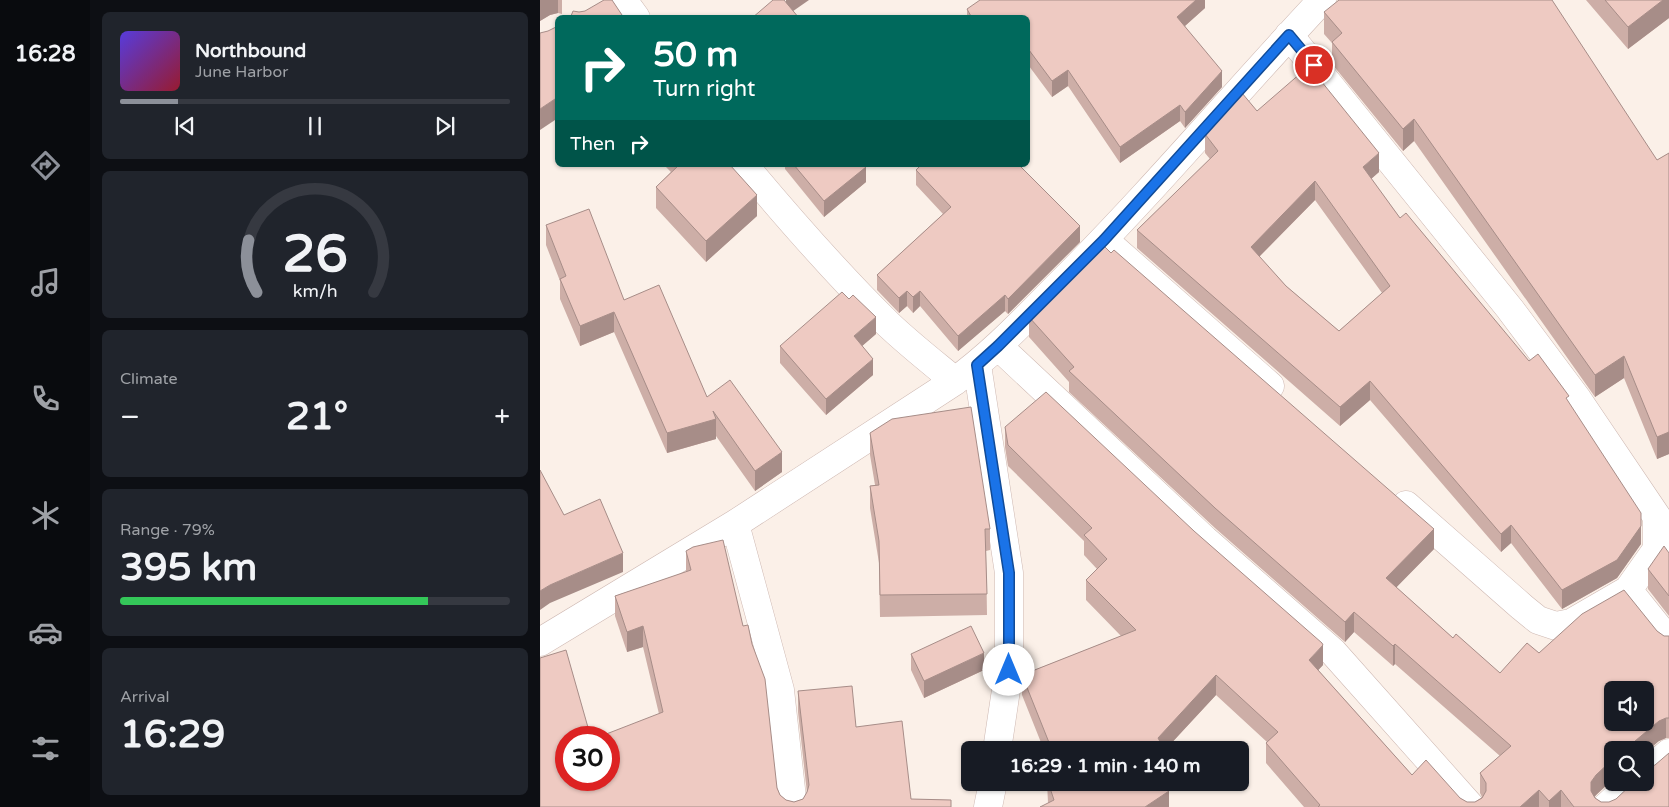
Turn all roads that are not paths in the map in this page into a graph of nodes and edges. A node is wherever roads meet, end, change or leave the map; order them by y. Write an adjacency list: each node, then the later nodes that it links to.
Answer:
1 (1322, 0): 4 (street)
2 (611, 1): 3 (street)
3 (632, 15)
4 (1289, 35): 6 (street); 13 (street)
5 (746, 167): 9 (street)
6 (1104, 240): 7 (street); 10 (street)
7 (998, 346): 8 (street); 23 (street)
8 (977, 365): 9 (street); 16 (street)
9 (955, 381): 12 (street)
10 (1290, 404)
11 (1387, 489): 13 (street)
12 (735, 524): 15 (street); 21 (street)
13 (1628, 590): 14 (street)
14 (1669, 641)
15 (540, 642)
16 (998, 741)
17 (1669, 753): 18 (street)
18 (1654, 766)
19 (991, 791): 22 (street)
20 (1624, 791): 24 (street)
21 (793, 807)
22 (988, 807)
23 (1471, 807)
24 (1606, 807)

